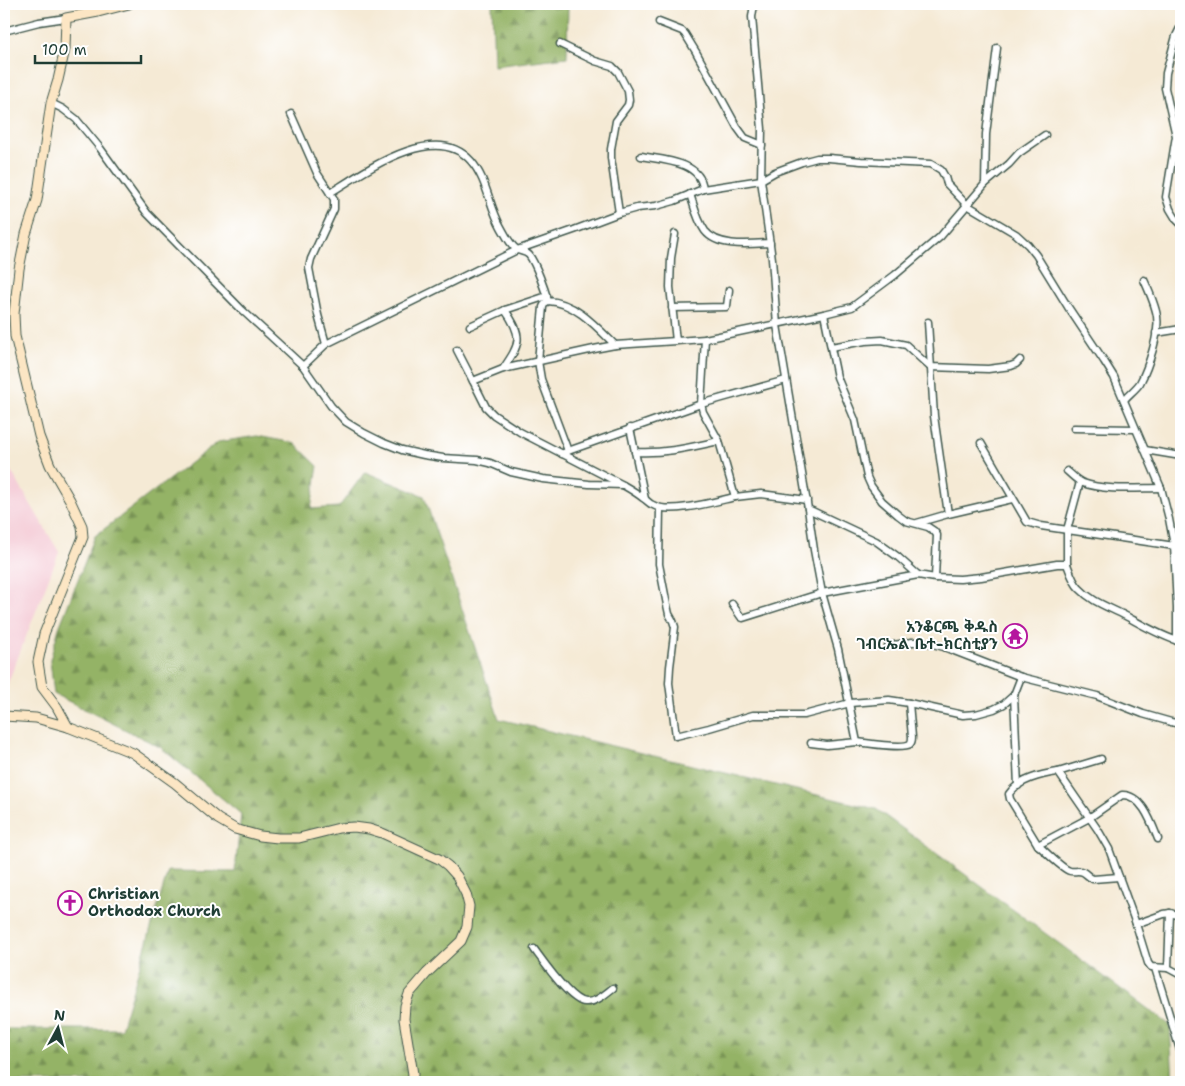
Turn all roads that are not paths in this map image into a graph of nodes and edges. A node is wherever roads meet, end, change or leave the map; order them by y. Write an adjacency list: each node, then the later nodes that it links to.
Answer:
1 (129, 4): 3 (main road)
2 (754, 4): 12 (street)
3 (66, 18): 6 (street); 9 (main road)
4 (659, 22): 12 (street)
5 (1181, 26): 21 (street)
6 (4, 31)
7 (560, 44): 20 (street)
8 (997, 48): 15 (street)
9 (51, 103): 44 (street); 87 (main road)
10 (291, 114): 17 (street)
11 (1045, 135): 15 (street)
12 (762, 146): 14 (street)
13 (641, 156): 16 (street)
14 (761, 180): 16 (street); 19 (street); 23 (street)
15 (985, 184): 19 (street)
16 (703, 189): 18 (street)
17 (330, 193): 24 (street); 38 (street)
18 (690, 194): 20 (street); 23 (street)
19 (967, 205): 30 (street); 49 (street)
20 (619, 213): 24 (street)
21 (1181, 224)
22 (675, 234): 28 (street)
23 (770, 243): 32 (street)
24 (517, 250): 27 (street); 38 (street)
25 (1144, 280): 35 (street)
26 (729, 290): 28 (street)
27 (547, 299): 29 (street); 39 (street); 43 (street)
28 (672, 308): 37 (street)
29 (505, 310): 33 (street); 46 (street)
30 (824, 314): 32 (street); 40 (street)
31 (928, 322): 45 (street)
32 (777, 324): 36 (street); 47 (street)
33 (470, 326)
34 (1181, 329): 35 (street)
35 (1156, 333): 49 (street)
36 (705, 339): 37 (street); 50 (street)
37 (676, 341): 39 (street)
38 (326, 344): 44 (street)
39 (615, 345): 43 (street)
40 (831, 347): 45 (street); 71 (street)
41 (458, 350): 48 (street)
42 (1020, 360): 45 (street)
43 (538, 361): 46 (street); 57 (street)
44 (303, 366): 62 (street)
45 (930, 367): 70 (street)
46 (503, 369): 48 (street)
47 (786, 380): 50 (street); 67 (street)
48 (473, 382): 57 (street)
49 (1124, 400): 53 (street)
50 (702, 404): 51 (street); 54 (street)
51 (630, 428): 57 (street); 58 (street)
52 (1074, 428): 53 (street)
53 (1135, 429): 56 (street)
54 (718, 441): 58 (street); 64 (street)
55 (981, 443): 66 (street)
56 (1145, 450): 59 (street); 63 (street)
57 (565, 452): 62 (street)
58 (636, 452): 65 (street)
59 (1181, 456)
60 (1067, 471): 61 (street)
61 (1080, 482): 63 (street); 72 (street)
62 (623, 485): 65 (street)
63 (1161, 488): 73 (street)
64 (734, 497): 67 (street); 68 (street)
65 (645, 499): 68 (street)
66 (1012, 499): 70 (street); 72 (street)
67 (807, 500): 69 (street)
68 (660, 508): 83 (street)
69 (808, 509): 75 (street); 77 (street)
70 (948, 514): 71 (street)
71 (916, 524): 76 (street)
72 (1067, 530): 73 (street); 74 (street)
73 (1178, 546): 79 (street)
74 (1067, 564): 76 (street); 79 (street)
75 (918, 576): 76 (street); 77 (street)
76 (935, 578)
77 (822, 593): 78 (street); 83 (street)
78 (732, 604)
79 (1179, 642)
80 (888, 646): 81 (street)
81 (1021, 677): 82 (street); 86 (street)
82 (1014, 695): 84 (street); 92 (street)
83 (850, 703): 84 (street); 88 (street)
84 (909, 703): 88 (street)
85 (4, 716): 87 (main road)
86 (1181, 724)
87 (68, 727): 106 (main road)
88 (857, 742): 89 (street)
89 (812, 743)
90 (1101, 759): 91 (street)
91 (1058, 772): 92 (street); 93 (street)
92 (1018, 786): 95 (street)
93 (1090, 818): 94 (street); 95 (street); 96 (street)
94 (1158, 839)
95 (1038, 845): 96 (street)
96 (1119, 877): 99 (street)
97 (1176, 915): 98 (street); 99 (street); 102 (street)
98 (1181, 923)
99 (1136, 924): 101 (street)
100 (534, 949): 104 (street)
101 (1155, 968): 102 (street); 105 (street)
102 (1168, 968): 103 (street)
103 (1181, 975)
104 (613, 988)
105 (1181, 1053)
106 (412, 1082)

